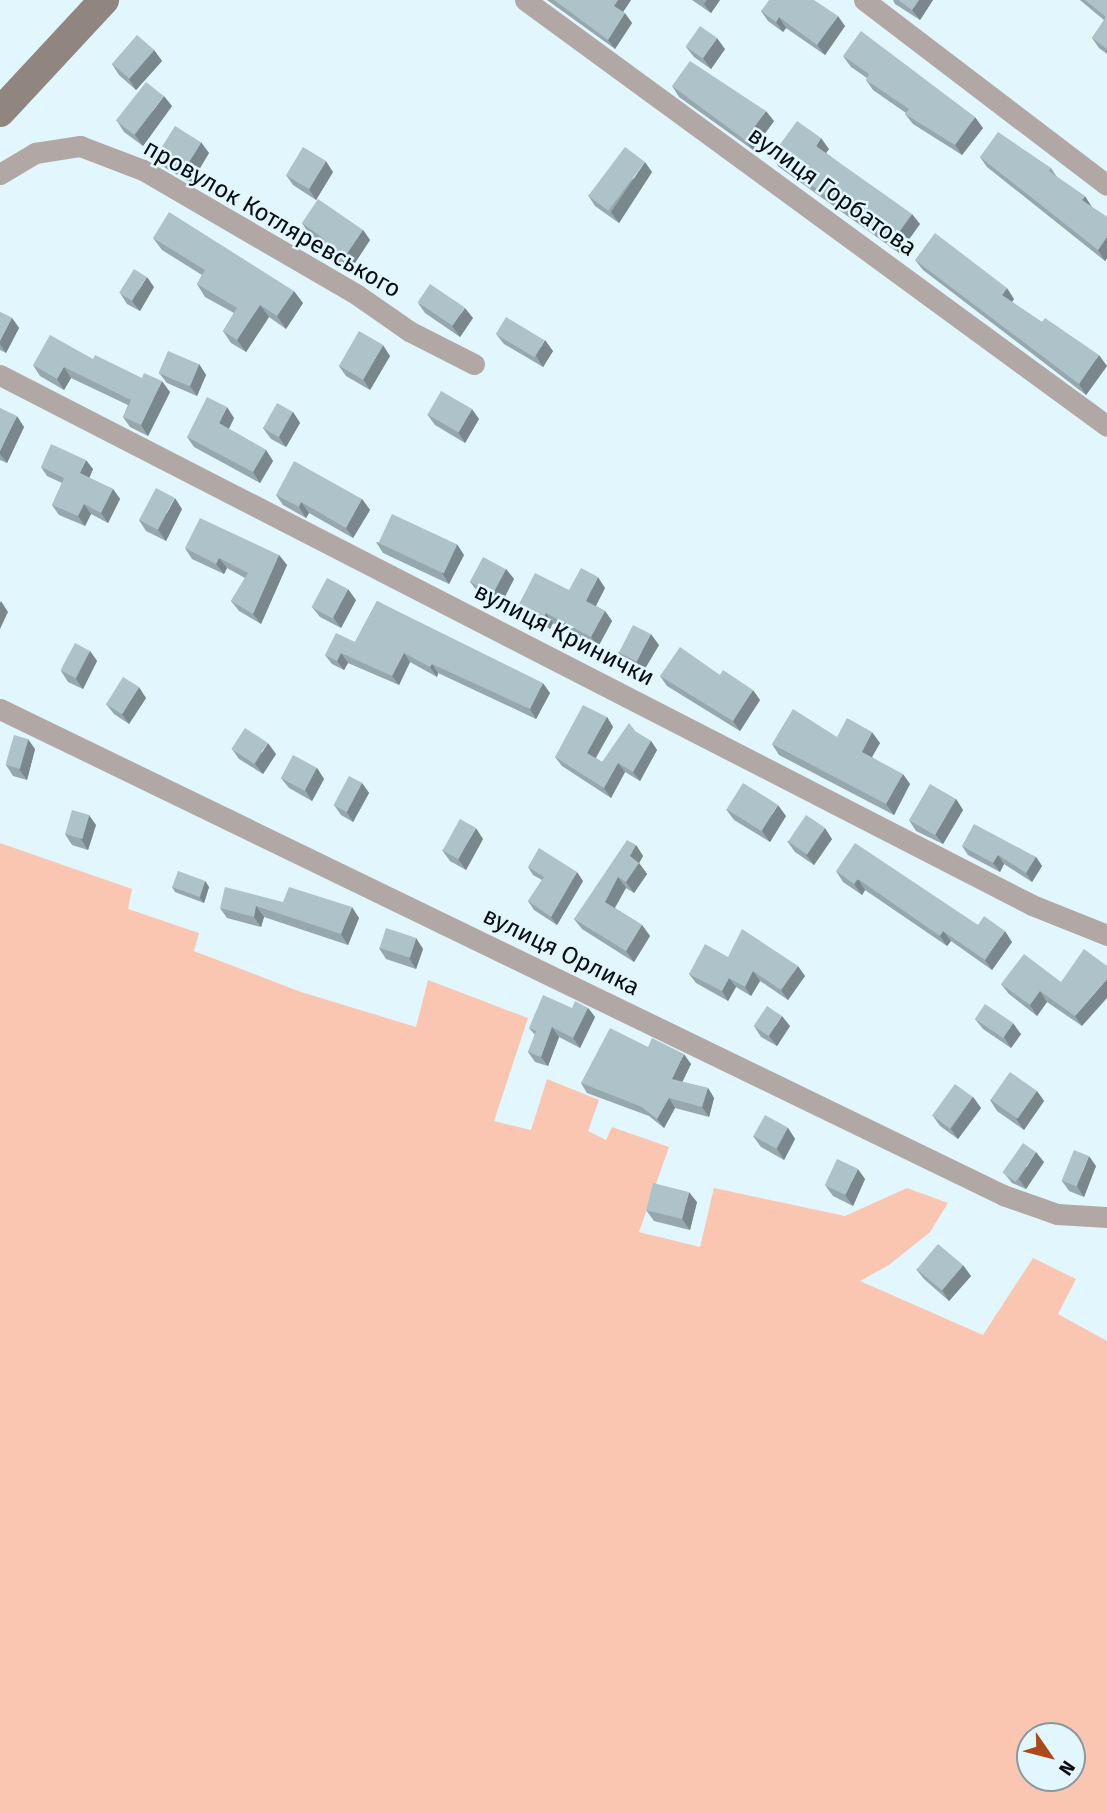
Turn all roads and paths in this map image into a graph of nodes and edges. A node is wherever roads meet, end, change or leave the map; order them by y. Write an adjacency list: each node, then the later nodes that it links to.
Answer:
1 (104, 0): 4 (main road)
2 (525, 0): 9 (street, вулиця Горбатова)
3 (864, 0): 6 (street)
4 (0, 112)
5 (0, 174): 7 (street, провулок Котляревського)
6 (1107, 185)
7 (474, 364)
8 (0, 375): 11 (street, вулиця Кринички)
9 (1107, 426)
10 (0, 709): 12 (street, вулиця Орлика)
11 (1107, 935)
12 (1107, 1217)

